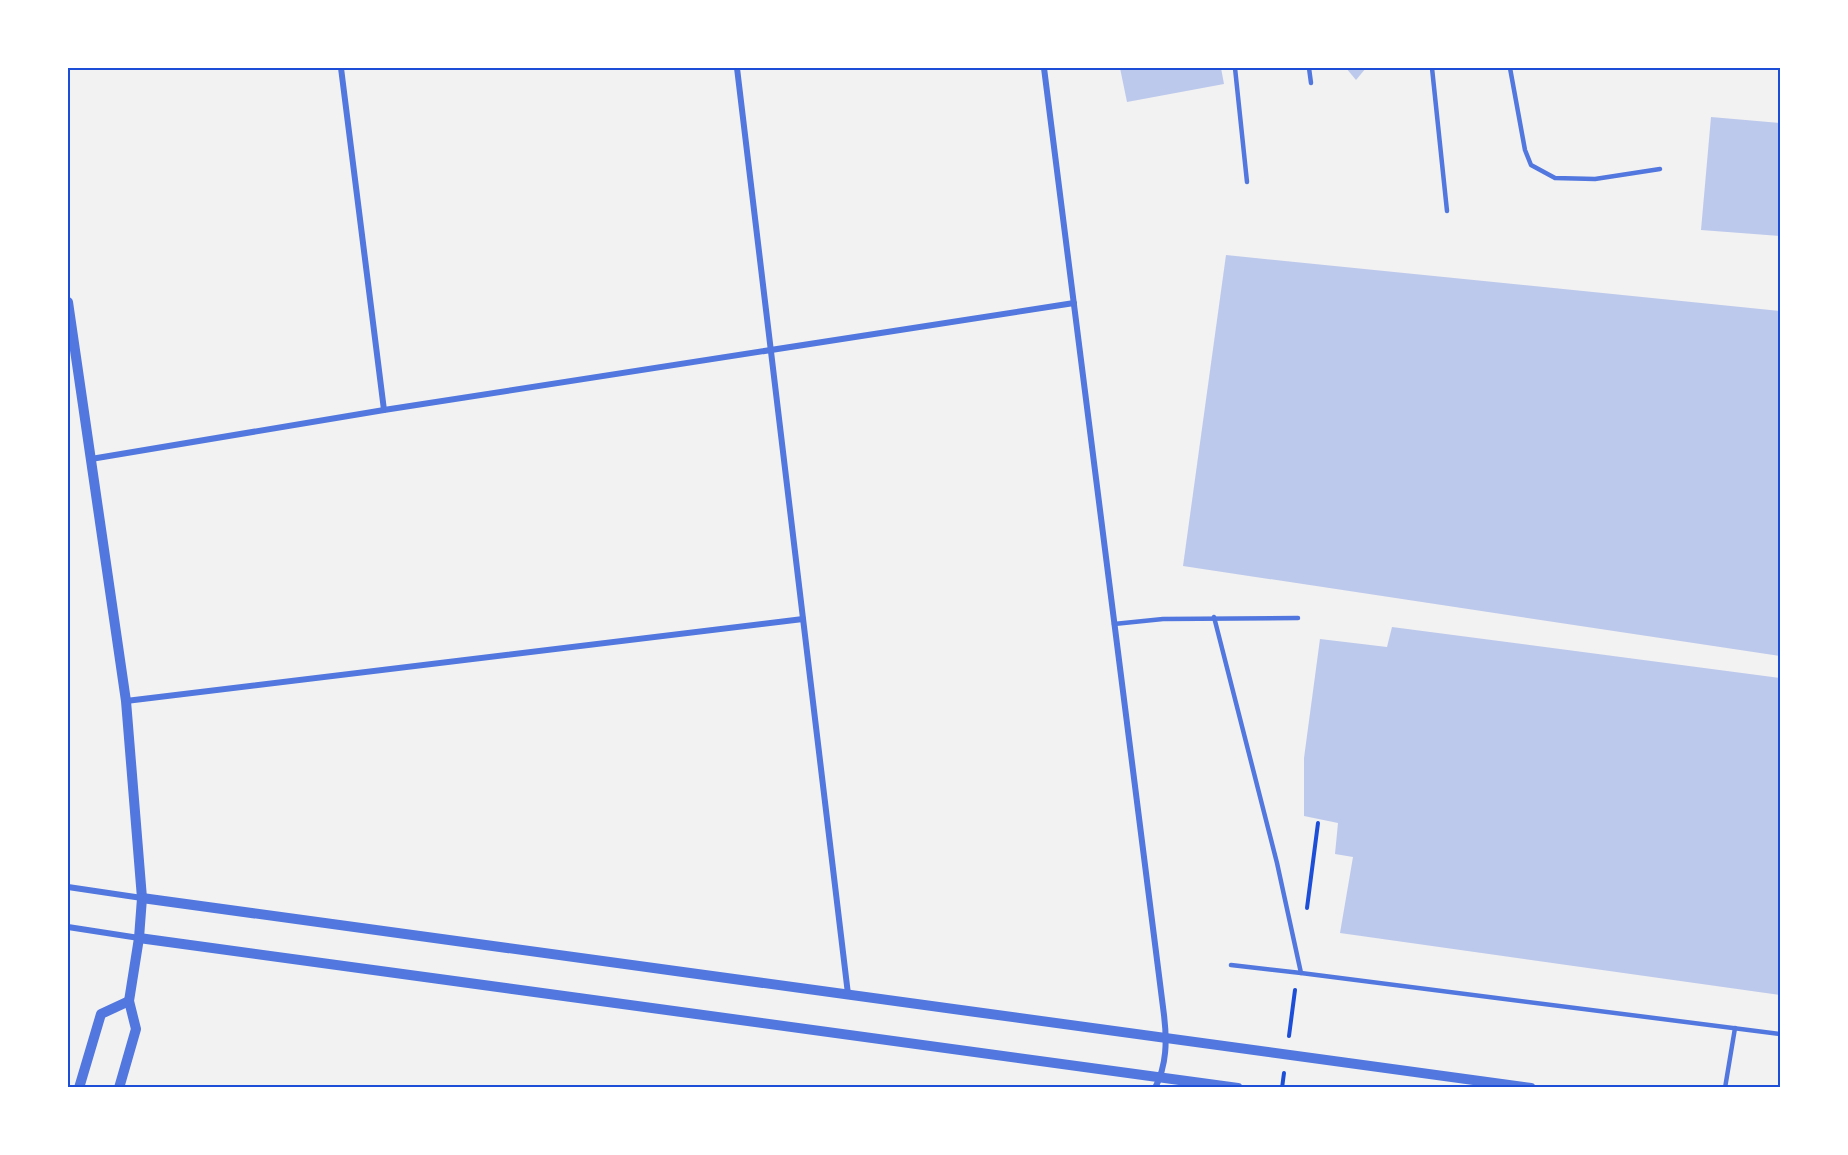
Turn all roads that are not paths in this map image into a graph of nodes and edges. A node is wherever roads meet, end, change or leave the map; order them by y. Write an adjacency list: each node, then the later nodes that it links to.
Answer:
1 (341, 68): 15 (street)
2 (737, 68): 14 (street)
3 (1044, 68): 13 (street)
4 (1235, 68): 10 (lane)
5 (1309, 68): 8 (lane)
6 (1432, 68): 11 (lane)
7 (1510, 68): 9 (lane)
8 (1311, 83)
9 (1660, 169)
10 (1247, 182)
11 (1447, 211)
12 (68, 302): 16 (street)
13 (1074, 303): 14 (street); 20 (street)
14 (771, 350): 15 (street); 19 (street)
15 (384, 410): 16 (street)
16 (91, 459): 21 (street)
17 (1214, 617): 18 (lane); 20 (lane); 27 (lane)
18 (1298, 618)
19 (803, 619): 21 (street); 28 (street)
20 (1114, 624): 32 (street)
21 (126, 701): 23 (street)
22 (68, 887): 23 (street)
23 (142, 898): 25 (street); 28 (street)
24 (68, 927): 25 (street)
25 (140, 938): 29 (street); 33 (street)
26 (1231, 965): 27 (lane)
27 (1301, 973): 30 (lane)
28 (848, 994): 32 (street)
29 (129, 1001): 34 (street); 35 (street)
30 (1735, 1028): 31 (lane); 38 (lane)
31 (1780, 1034)
32 (1167, 1038): 33 (street); 37 (street)
33 (1158, 1082): 36 (street)
34 (79, 1088)
35 (119, 1088)
36 (1238, 1088)
37 (1531, 1088)
38 (1725, 1088)

